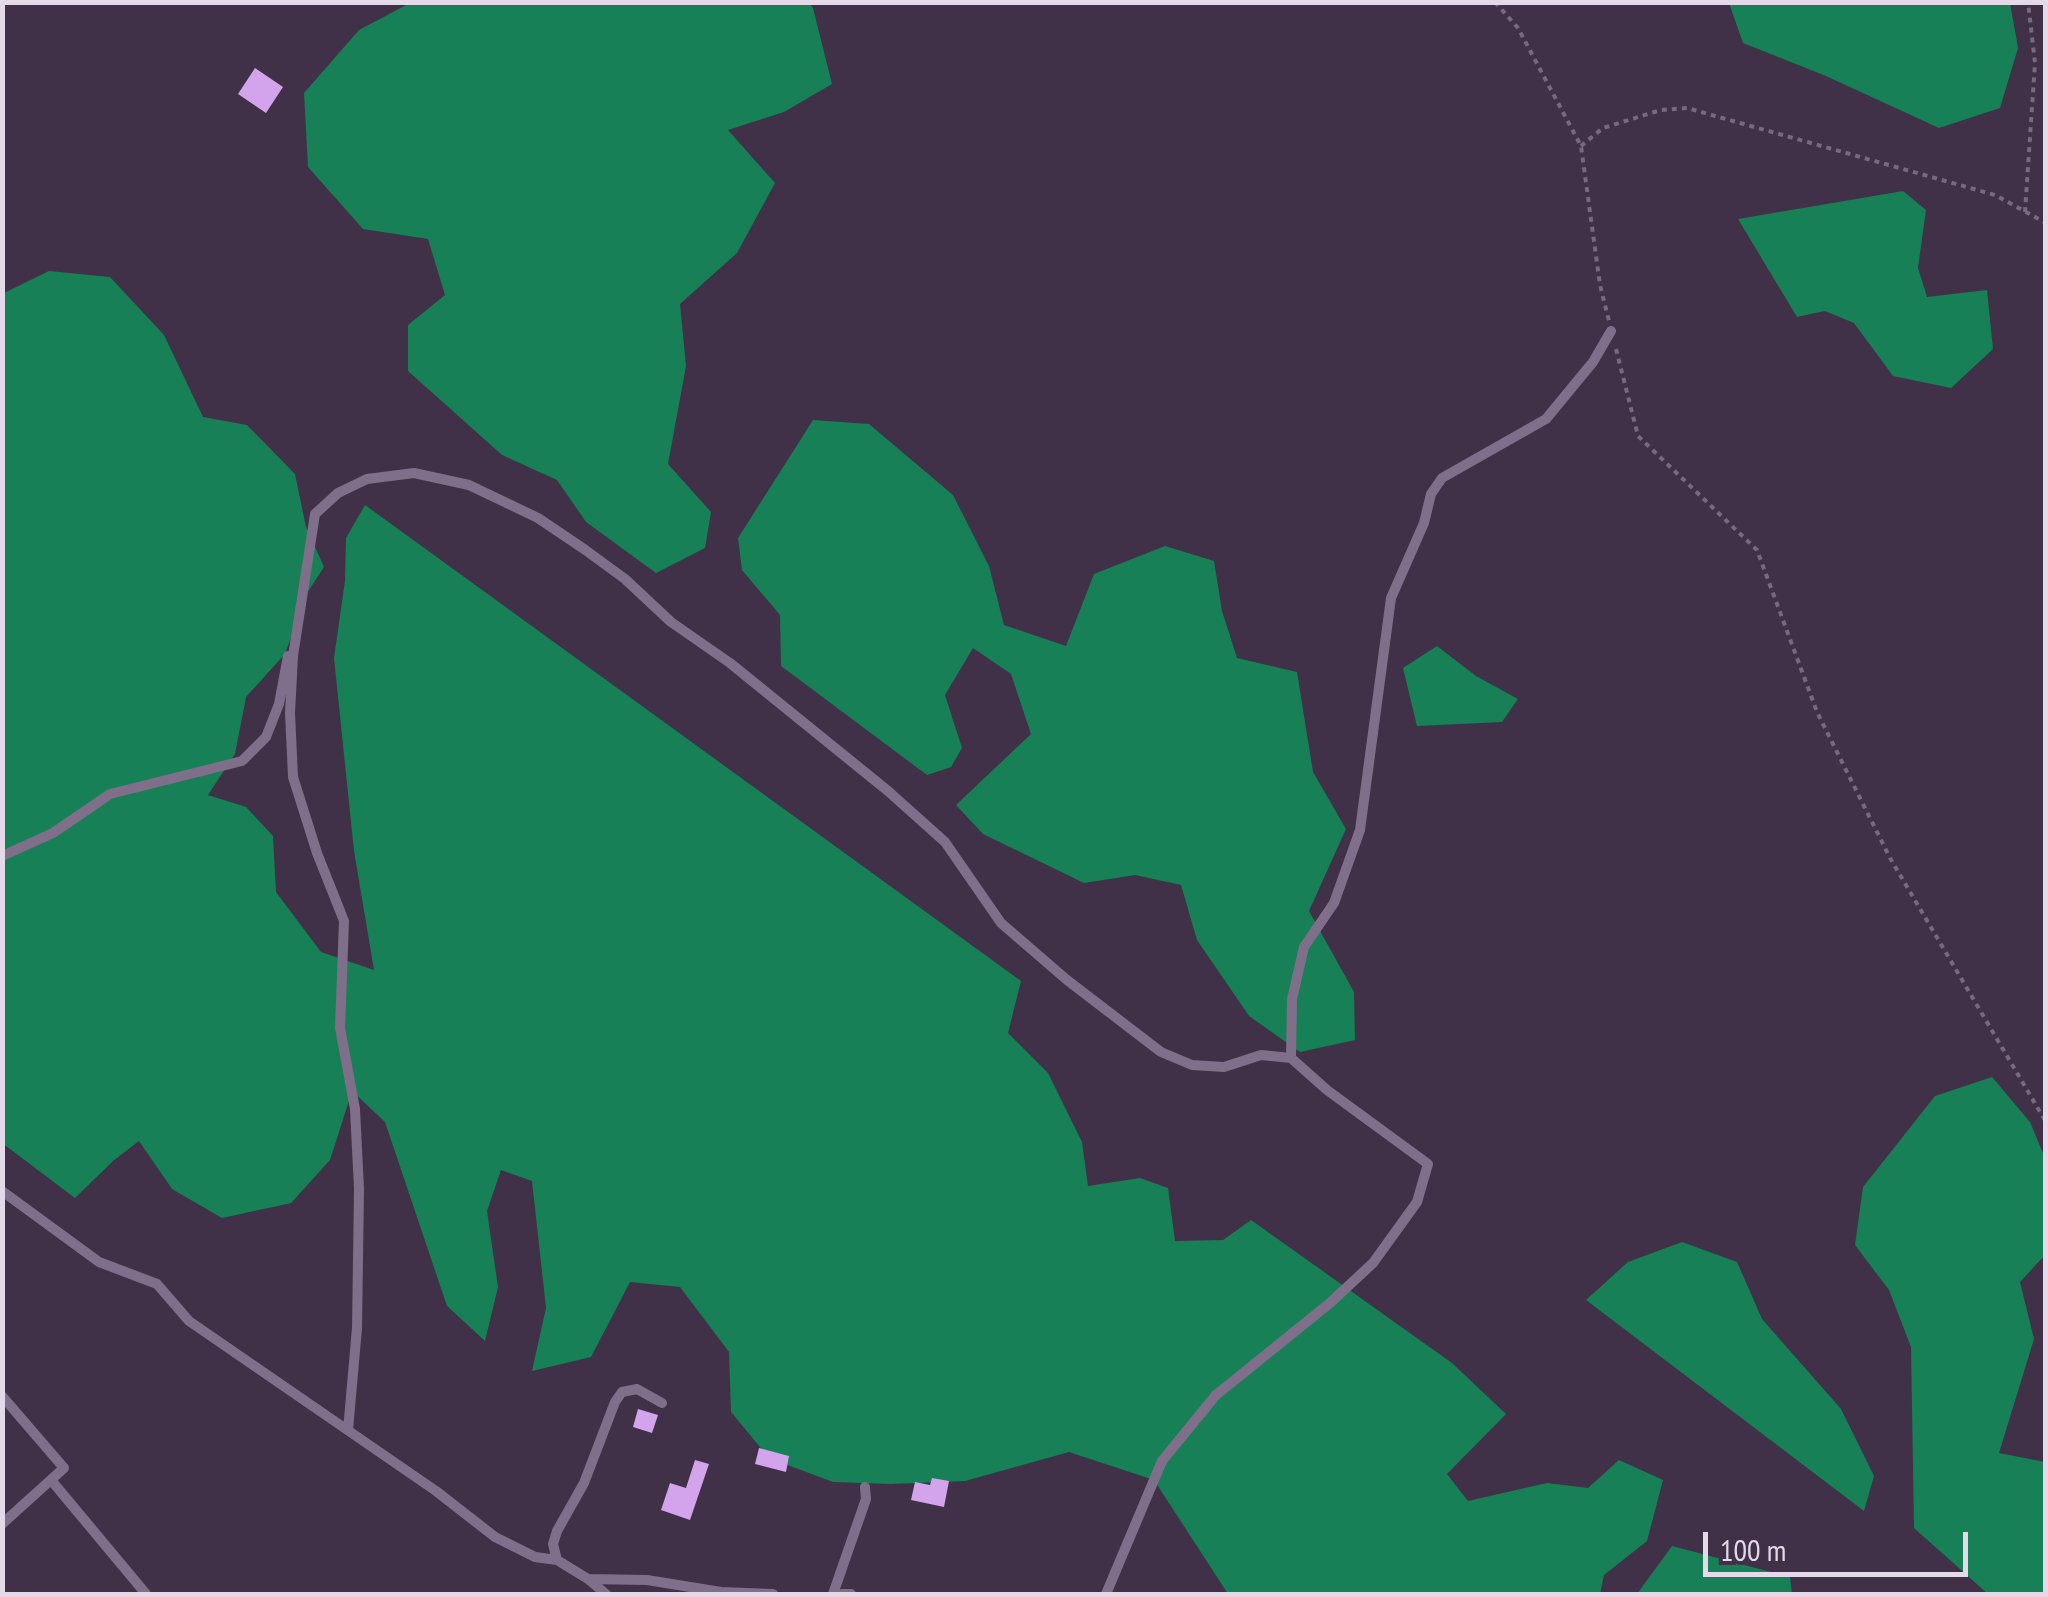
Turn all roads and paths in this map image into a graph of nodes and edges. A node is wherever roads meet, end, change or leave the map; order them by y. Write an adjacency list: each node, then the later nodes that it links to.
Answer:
1 (1496, 2): 3 (path)
2 (2028, 2): 4 (path)
3 (1582, 146): 4 (path); 6 (path)
4 (2025, 213): 5 (path)
5 (2046, 223)
6 (1612, 330): 9 (lane); 10 (path)
7 (295, 640): 8 (lane); 9 (lane); 14 (lane)
8 (2, 856)
9 (1291, 1058): 26 (lane)
10 (2046, 1122)
11 (2, 1191): 14 (lane)
12 (2, 1396): 15 (lane)
13 (662, 1403): 18 (lane)
14 (348, 1430): 18 (lane)
15 (51, 1480): 17 (lane); 20 (lane)
16 (865, 1487): 23 (lane)
17 (2, 1524)
18 (557, 1560): 19 (lane)
19 (588, 1579): 21 (lane); 22 (lane)
20 (146, 1594)
21 (606, 1594)
22 (774, 1594)
23 (833, 1594)
24 (842, 1594): 25 (lane)
25 (851, 1594)
26 (1106, 1594)

